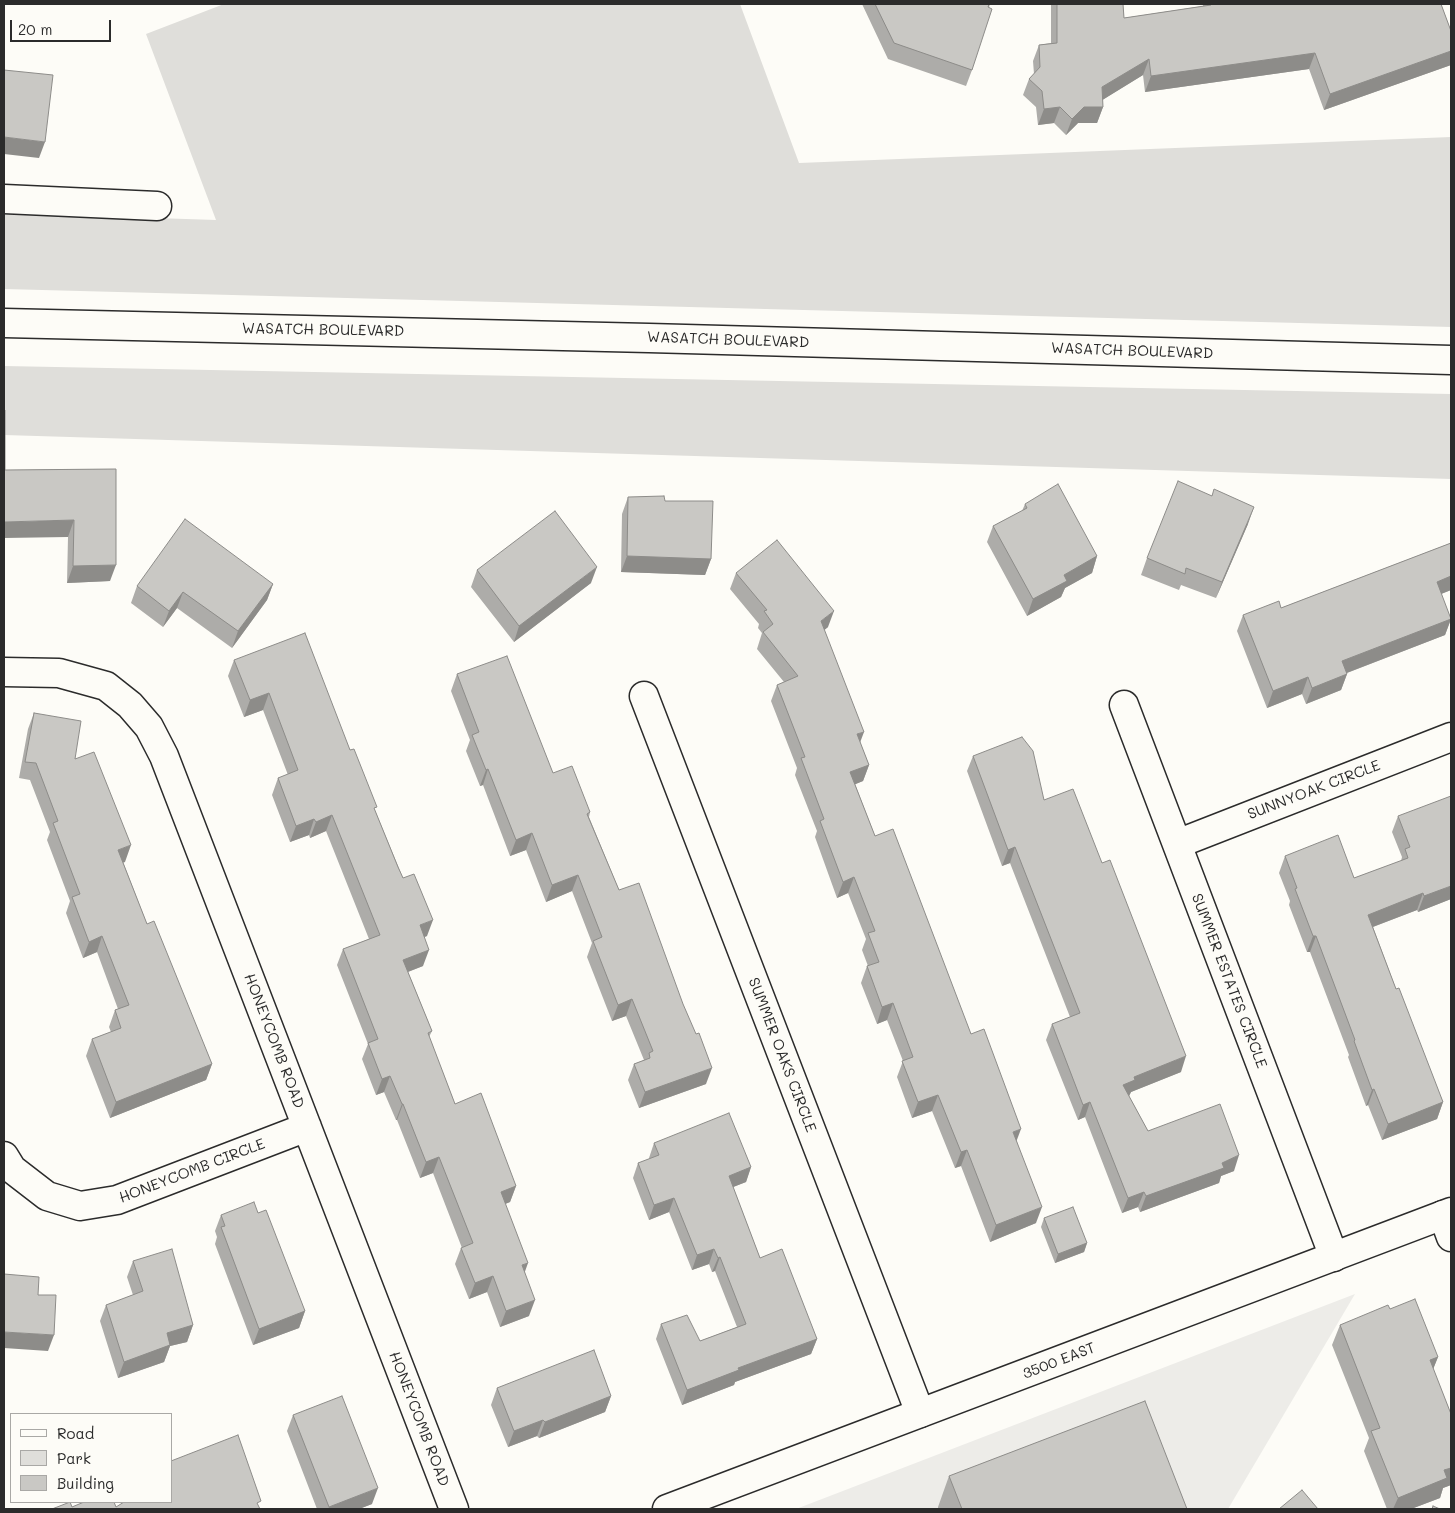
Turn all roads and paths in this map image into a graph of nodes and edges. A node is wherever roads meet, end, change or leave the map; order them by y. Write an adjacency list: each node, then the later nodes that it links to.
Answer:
1 (4, 199): 2 (street)
2 (157, 206)
3 (4, 323): 4 (street, WASATCH BOULEVARD)
4 (1451, 360)
5 (4, 672): 10 (street, HONEYCOMB ROAD)
6 (644, 696): 14 (street, SUMMER OAKS CIRCLE)
7 (1124, 705): 9 (street, SUMMER ESTATES CIRCLE)
8 (1451, 737): 9 (street, SUNNYOAK CIRCLE)
9 (1177, 844): 13 (street, SUMMER ESTATES CIRCLE)
10 (307, 1127): 11 (street, HONEYCOMB CIRCLE); 15 (street, HONEYCOMB ROAD)
11 (4, 1156)
12 (1448, 1221): 13 (street, 3500 EAST)
13 (1334, 1256): 14 (street, 3500 EAST)
14 (920, 1413): 16 (street, 3500 EAST)
15 (454, 1509)
16 (667, 1509)

